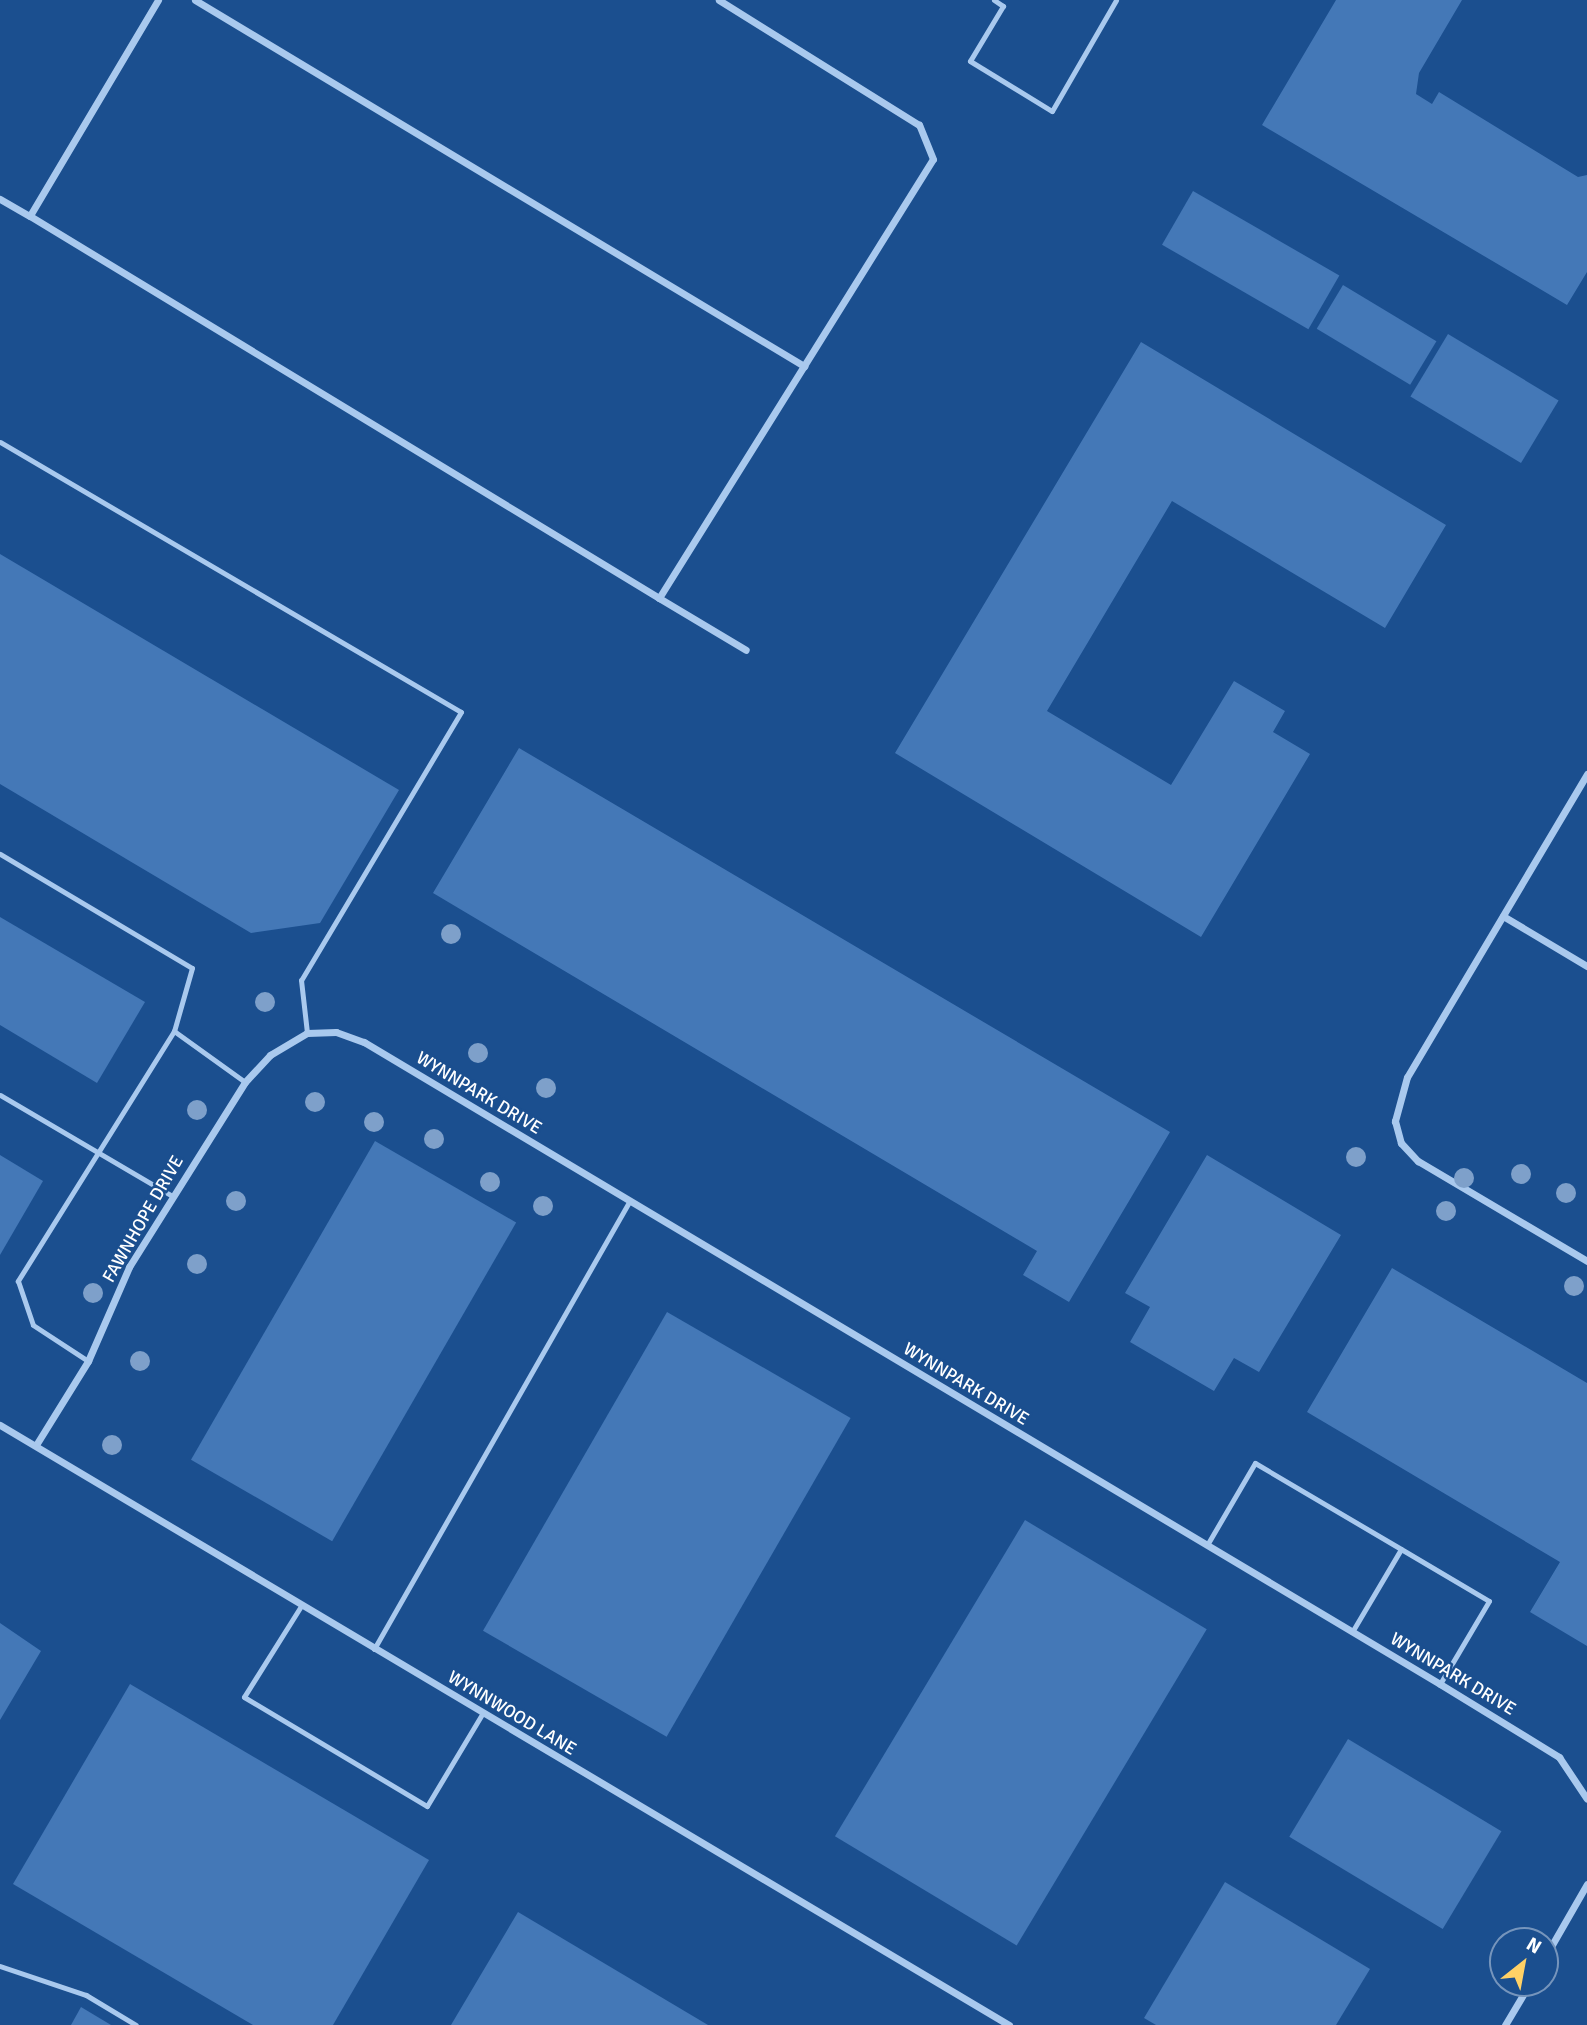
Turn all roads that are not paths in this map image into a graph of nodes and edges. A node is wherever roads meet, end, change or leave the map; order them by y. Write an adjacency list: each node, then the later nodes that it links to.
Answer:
1 (158, 0): 8 (street)
2 (195, 0): 9 (street)
3 (719, 0): 9 (street)
4 (993, 0): 6 (lane)
5 (1116, 0): 6 (lane)
6 (1005, 3)
7 (0, 199): 8 (street)
8 (30, 216): 11 (street)
9 (804, 366): 11 (street)
10 (0, 442): 18 (lane)
11 (659, 598): 12 (street)
12 (746, 650)
13 (1587, 774): 15 (street)
14 (0, 854): 17 (lane)
15 (1503, 916): 16 (street); 24 (street)
16 (1587, 966)
17 (174, 1031): 19 (lane); 21 (lane)
18 (307, 1032): 19 (street, FAWNHOPE DRIVE); 23 (street, WYNNPARK DRIVE)
19 (245, 1082): 22 (street, FAWNHOPE DRIVE)
20 (0, 1095): 21 (lane)
21 (97, 1151): 22 (lane); 25 (lane)
22 (172, 1196): 25 (street, FAWNHOPE DRIVE)
23 (629, 1202): 28 (street, WYNNPARK DRIVE); 32 (lane)
24 (1587, 1261)
25 (88, 1362): 27 (street, FAWNHOPE DRIVE)
26 (0, 1425): 27 (street, WYNNWOOD LANE)
27 (36, 1445): 30 (street, WYNNWOOD LANE)
28 (1207, 1545): 29 (lane); 31 (street, WYNNPARK DRIVE)
29 (1401, 1549): 31 (lane); 33 (lane)
30 (301, 1606): 32 (street, WYNNWOOD LANE); 34 (lane)
31 (1352, 1632): 33 (street, WYNNPARK DRIVE)
32 (374, 1649): 34 (street, WYNNWOOD LANE)
33 (1440, 1684): 35 (street, WYNNPARK DRIVE)
34 (482, 1714): 41 (street, WYNNWOOD LANE)
35 (1587, 1799)
36 (1587, 1884): 37 (street)
37 (1559, 1933)
38 (0, 1966): 40 (lane)
39 (1522, 1997): 42 (street)
40 (136, 2025)
41 (1009, 2025)
42 (1505, 2025)

